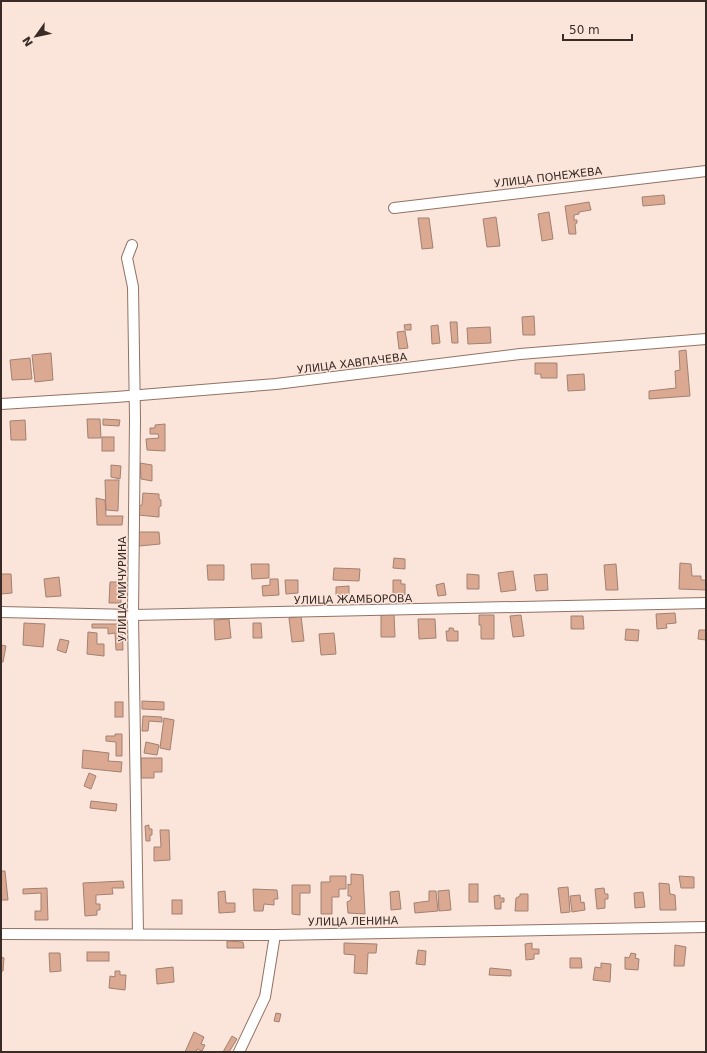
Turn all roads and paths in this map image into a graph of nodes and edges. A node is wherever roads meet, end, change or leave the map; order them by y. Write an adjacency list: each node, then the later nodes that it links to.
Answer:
1 (706, 170): 2 (street, УЛИЦА ПОНЕЖЕВА)
2 (394, 208)
3 (132, 244): 5 (street, УЛИЦА МИЧУРИНА)
4 (706, 340): 5 (street, УЛИЦА ХАВПАЧЕВА)
5 (135, 396): 6 (street, УЛИЦА ХАВПАЧЕВА); 9 (street, УЛИЦА МИЧУРИНА)
6 (1, 404)
7 (706, 603): 9 (street, УЛИЦА ЖАМБОРОВА)
8 (1, 612): 9 (street, УЛИЦА ЖАМБОРОВА)
9 (133, 615): 12 (street, УЛИЦА МИЧУРИНА)
10 (706, 927): 13 (street, УЛИЦА ЛЕНИНА)
11 (1, 934): 12 (street, УЛИЦА ЛЕНИНА)
12 (138, 934): 13 (street, УЛИЦА ЛЕНИНА)
13 (275, 935): 14 (street)
14 (239, 1052)

